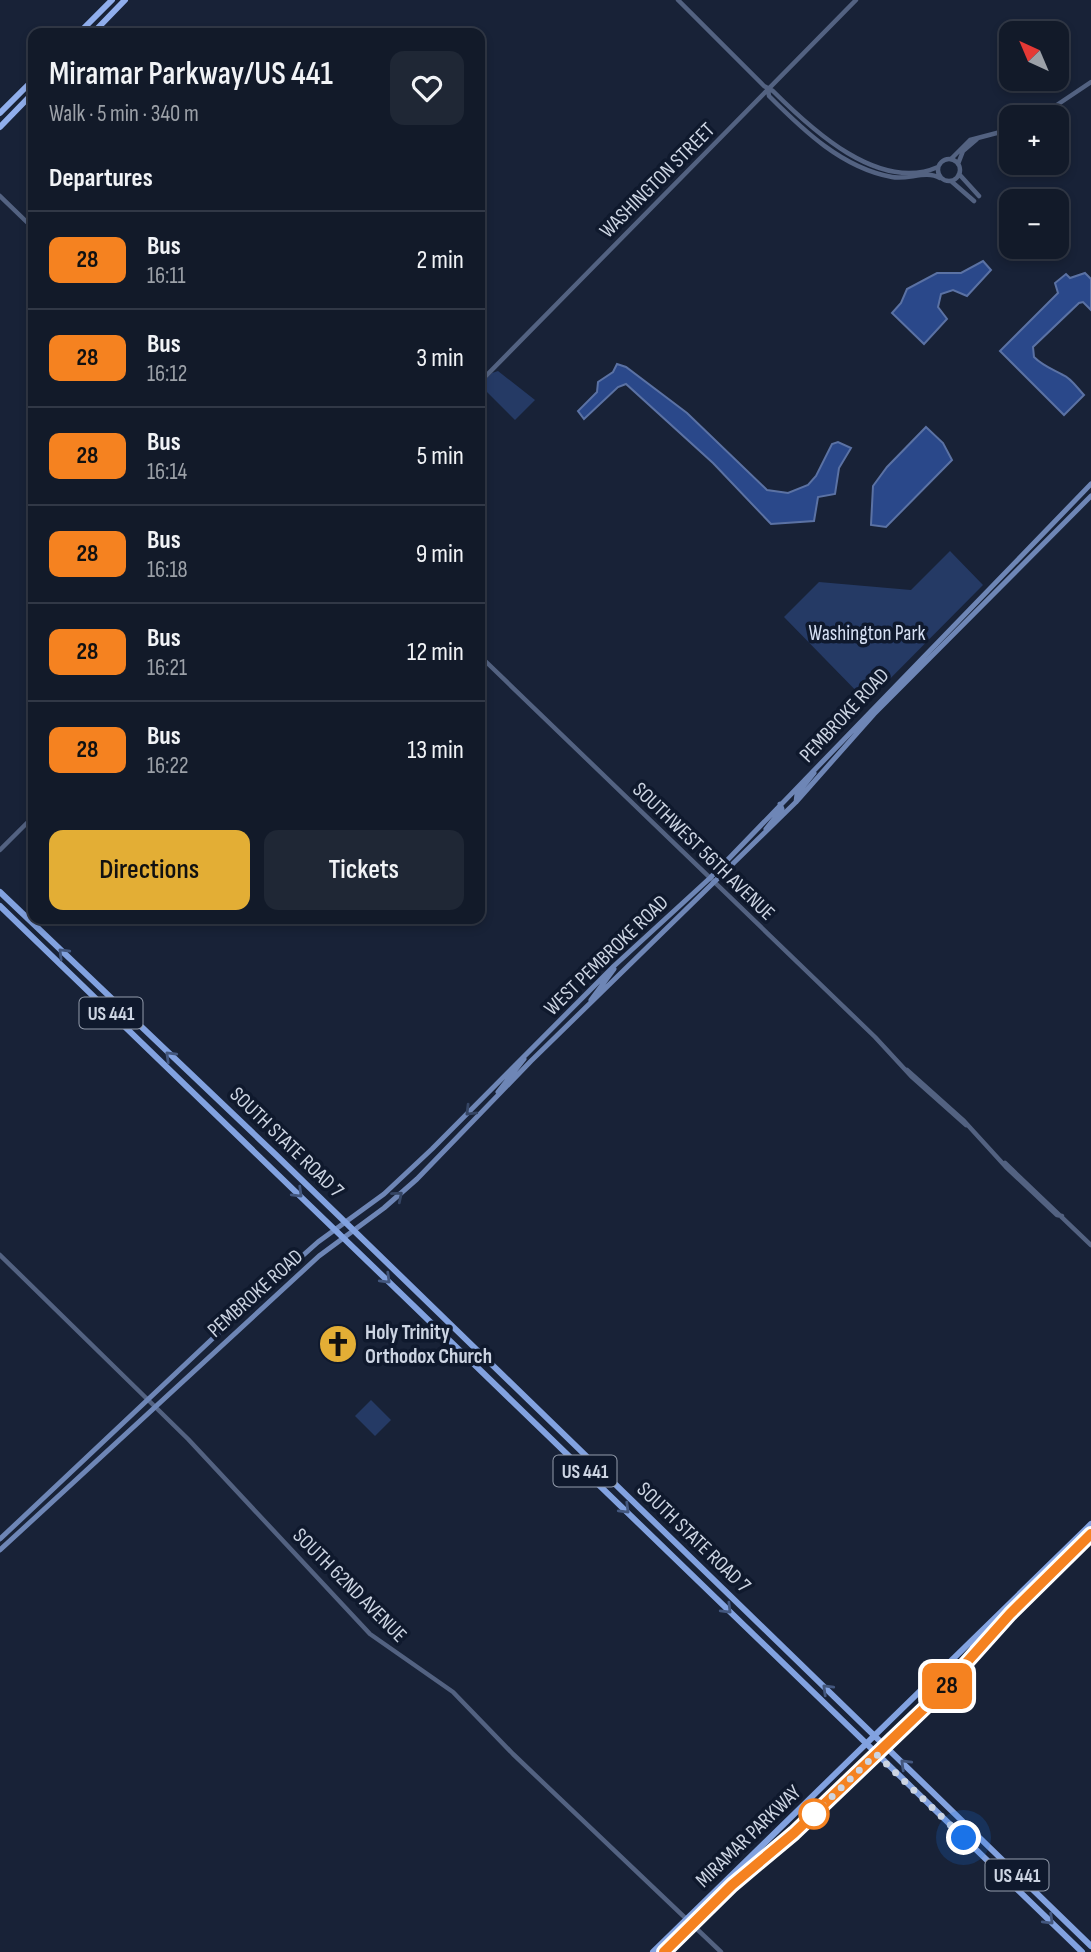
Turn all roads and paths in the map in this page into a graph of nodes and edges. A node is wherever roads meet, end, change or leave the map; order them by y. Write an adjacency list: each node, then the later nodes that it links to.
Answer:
1 (113, 0): 5 (highway)
2 (125, 0): 6 (highway)
3 (678, 0): 9 (street)
4 (856, 0): 9 (street, WASHINGTON STREET)
5 (84, 28)
6 (98, 28)
7 (1091, 82): 11 (street)
8 (28, 85): 12 (highway)
9 (768, 90): 18 (street); 20 (street); 26 (street, WASHINGTON STREET)
10 (28, 98): 13 (highway)
11 (1057, 105)
12 (0, 113)
13 (0, 127)
14 (999, 132): 15 (street)
15 (981, 137): 16 (street); 17 (street)
16 (951, 159): 17 (street); 18 (street)
17 (958, 164): 19 (street)
18 (938, 167): 20 (street)
19 (959, 174): 21 (street); 23 (street)
20 (940, 178): 21 (street)
21 (951, 181): 24 (street)
22 (0, 196): 25 (street)
23 (979, 196)
24 (974, 201)
25 (28, 223)
26 (485, 377)
27 (1091, 484): 31 (main road, PEMBROKE ROAD)
28 (1091, 490): 30 (main road)
29 (1091, 496): 30 (main road, PEMBROKE ROAD)
30 (1072, 514): 33 (main road, PEMBROKE ROAD)
31 (982, 595): 32 (main road, PEMBROKE ROAD); 33 (main road)
32 (944, 634): 35 (main road); 36 (main road, PEMBROKE ROAD)
33 (953, 635): 35 (main road, PEMBROKE ROAD)
34 (485, 661): 42 (street, SOUTHWEST 56TH AVENUE)
35 (922, 666): 37 (main road, PEMBROKE ROAD)
36 (814, 769): 37 (main road); 38 (main road, PEMBROKE ROAD)
37 (796, 802): 40 (main road, PEMBROKE ROAD)
38 (780, 804): 40 (main road); 42 (main road, PEMBROKE ROAD)
39 (28, 822): 41 (street)
40 (765, 832): 42 (main road, PEMBROKE ROAD)
41 (0, 850)
42 (712, 880): 47 (main road, WEST PEMBROKE ROAD); 49 (main road, WEST PEMBROKE ROAD); 67 (street, SOUTHWEST 56TH AVENUE)
43 (0, 891): 45 (main road, SOUTH STATE ROAD 7 / US 441, one-way to 43)
44 (0, 906): 50 (main road, SOUTH STATE ROAD 7 / US 441)
45 (28, 919)
46 (33, 924): 51 (main road, SOUTH STATE ROAD 7 / US 441, one-way to 46)
47 (646, 938): 48 (main road, WEST PEMBROKE ROAD); 49 (main road)
48 (614, 966): 54 (main road); 55 (main road, WEST PEMBROKE ROAD)
49 (623, 970): 54 (main road, WEST PEMBROKE ROAD)
50 (69, 973): 51 (main road); 52 (main road, SOUTH STATE ROAD 7 / US 441)
51 (89, 979): 53 (main road, SOUTH STATE ROAD 7 / US 441)
52 (80, 984): 53 (main road); 58 (main road, SOUTH STATE ROAD 7 / US 441)
53 (97, 987): 59 (main road, SOUTH STATE ROAD 7 / US 441, one-way to 53)
54 (589, 1004): 57 (main road, WEST PEMBROKE ROAD)
55 (557, 1023): 56 (main road, WEST PEMBROKE ROAD); 57 (main road)
56 (524, 1056): 62 (main road); 63 (main road, PEMBROKE ROAD, one-way to 63)
57 (531, 1061): 62 (main road, PEMBROKE ROAD)
58 (180, 1078): 59 (main road); 60 (main road, SOUTH STATE ROAD 7 / US 441)
59 (197, 1080): 61 (main road, SOUTH STATE ROAD 7 / US 441)
60 (190, 1088): 61 (main road); 64 (main road, SOUTH STATE ROAD 7 / US 441, one-way to 64)
61 (206, 1089): 63 (main road, SOUTH STATE ROAD 7 / US 441)
62 (497, 1096): 65 (main road, PEMBROKE ROAD, one-way to 62)
63 (345, 1222): 64 (main road, PEMBROKE ROAD); 65 (main road, SOUTH STATE ROAD 7 / US 441)
64 (335, 1229): 66 (main road, SOUTH STATE ROAD 7 / US 441); 69 (main road, PEMBROKE ROAD)
65 (353, 1231): 66 (main road, PEMBROKE ROAD); 71 (main road, SOUTH STATE ROAD 7 / US 441)
66 (344, 1237): 70 (main road, SOUTH STATE ROAD 7 / US 441, one-way to 70); 72 (main road, PEMBROKE ROAD)
67 (1091, 1245)
68 (0, 1255): 75 (street, SOUTH 62ND AVENUE)
69 (240, 1313): 72 (main road); 75 (main road, PEMBROKE ROAD)
70 (457, 1347): 71 (main road); 73 (main road, SOUTH STATE ROAD 7 / US 441)
71 (480, 1353): 74 (main road, SOUTH STATE ROAD 7 / US 441)
72 (204, 1362): 76 (main road, PEMBROKE ROAD)
73 (506, 1394): 74 (main road); 77 (main road, SOUTH STATE ROAD 7 / US 441)
74 (524, 1397): 78 (main road, SOUTH STATE ROAD 7 / US 441)
75 (149, 1400): 76 (street, SOUTH 62ND AVENUE); 79 (main road, PEMBROKE ROAD)
76 (155, 1405): 83 (main road, PEMBROKE ROAD); 99 (street, SOUTH 62ND AVENUE)
77 (520, 1407): 78 (main road); 85 (main road, SOUTH STATE ROAD 7 / US 441, one-way to 85)
78 (537, 1410): 86 (main road, SOUTH STATE ROAD 7 / US 441)
79 (57, 1486): 82 (main road, PEMBROKE ROAD); 83 (main road)
80 (1091, 1524): 89 (main road)
81 (1091, 1534): 90 (main road)
82 (0, 1539)
83 (10, 1540): 84 (main road, PEMBROKE ROAD)
84 (0, 1549)
85 (688, 1571): 86 (main road); 87 (main road, SOUTH STATE ROAD 7 / US 441)
86 (707, 1575): 88 (main road, SOUTH STATE ROAD 7 / US 441)
87 (699, 1581): 88 (main road); 92 (main road, SOUTH STATE ROAD 7 / US 441, one-way to 92)
88 (717, 1585): 91 (main road, SOUTH STATE ROAD 7 / US 441, one-way to 88)
89 (1008, 1604): 90 (main road); 91 (main road, MIRAMAR PARKWAY)
90 (971, 1658): 93 (main road, MIRAMAR PARKWAY)
91 (876, 1737): 92 (main road, MIRAMAR PARKWAY); 93 (main road, SOUTH STATE ROAD 7 / US 441)
92 (867, 1745): 94 (main road, SOUTH STATE ROAD 7 / US 441); 99 (main road, MIRAMAR PARKWAY)
93 (885, 1745): 94 (main road, MIRAMAR PARKWAY); 96 (main road, SOUTH STATE ROAD 7 / US 441, one-way to 93)
94 (876, 1754): 95 (main road, SOUTH STATE ROAD 7 / US 441); 99 (main road, MIRAMAR PARKWAY)
95 (982, 1856): 96 (main road); 97 (main road, SOUTH STATE ROAD 7 / US 441)
96 (1002, 1859): 98 (main road, SOUTH STATE ROAD 7 / US 441)
97 (997, 1871): 98 (main road); 104 (main road, SOUTH STATE ROAD 7 / US 441, one-way to 104)
98 (1015, 1872): 100 (main road, SOUTH STATE ROAD 7 / US 441)
99 (689, 1922): 101 (main road, MIRAMAR PARKWAY); 102 (main road, MIRAMAR PARKWAY); 103 (street, SOUTH 62ND AVENUE)
100 (1091, 1946)
101 (653, 1952)
102 (664, 1952)
103 (721, 1952)
104 (1082, 1952)

